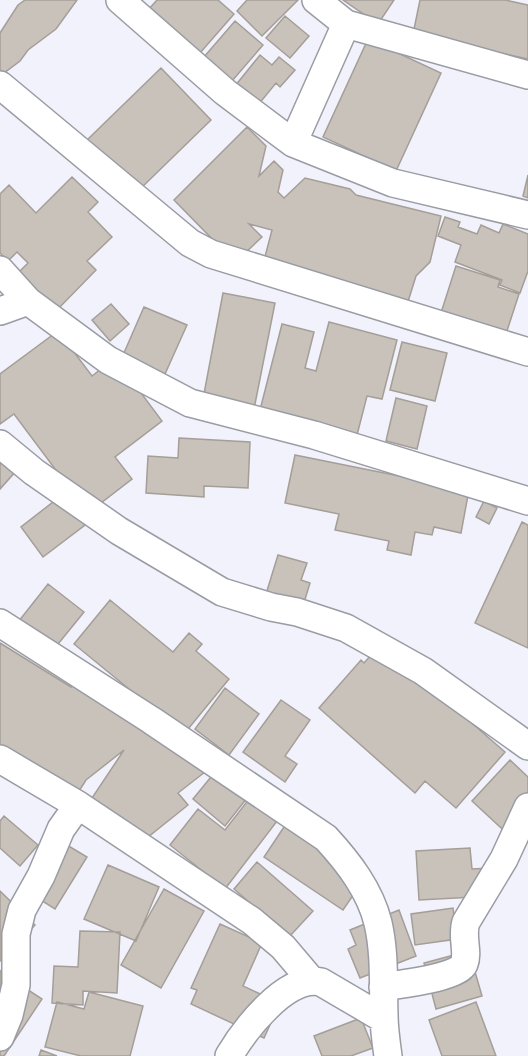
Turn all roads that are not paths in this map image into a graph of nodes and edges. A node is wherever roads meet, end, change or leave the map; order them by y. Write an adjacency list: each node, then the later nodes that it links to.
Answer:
1 (120, 0): 6 (street)
2 (316, 0): 3 (street)
3 (346, 24): 4 (street); 6 (street)
4 (528, 75)
5 (0, 85): 11 (street)
6 (293, 143): 7 (street)
7 (528, 215)
8 (0, 270): 9 (street)
9 (28, 301): 10 (street); 13 (street)
10 (0, 311)
11 (528, 352)
12 (0, 444): 15 (street)
13 (528, 501)
14 (0, 623): 20 (street)
15 (528, 746)
16 (0, 759): 17 (street)
17 (78, 805): 19 (street); 22 (street)
18 (528, 807): 20 (street)
19 (311, 980): 21 (street); 23 (street)
20 (383, 987): 21 (street)
21 (384, 1019): 24 (street)
22 (0, 1037)
23 (229, 1056)
24 (388, 1056)

